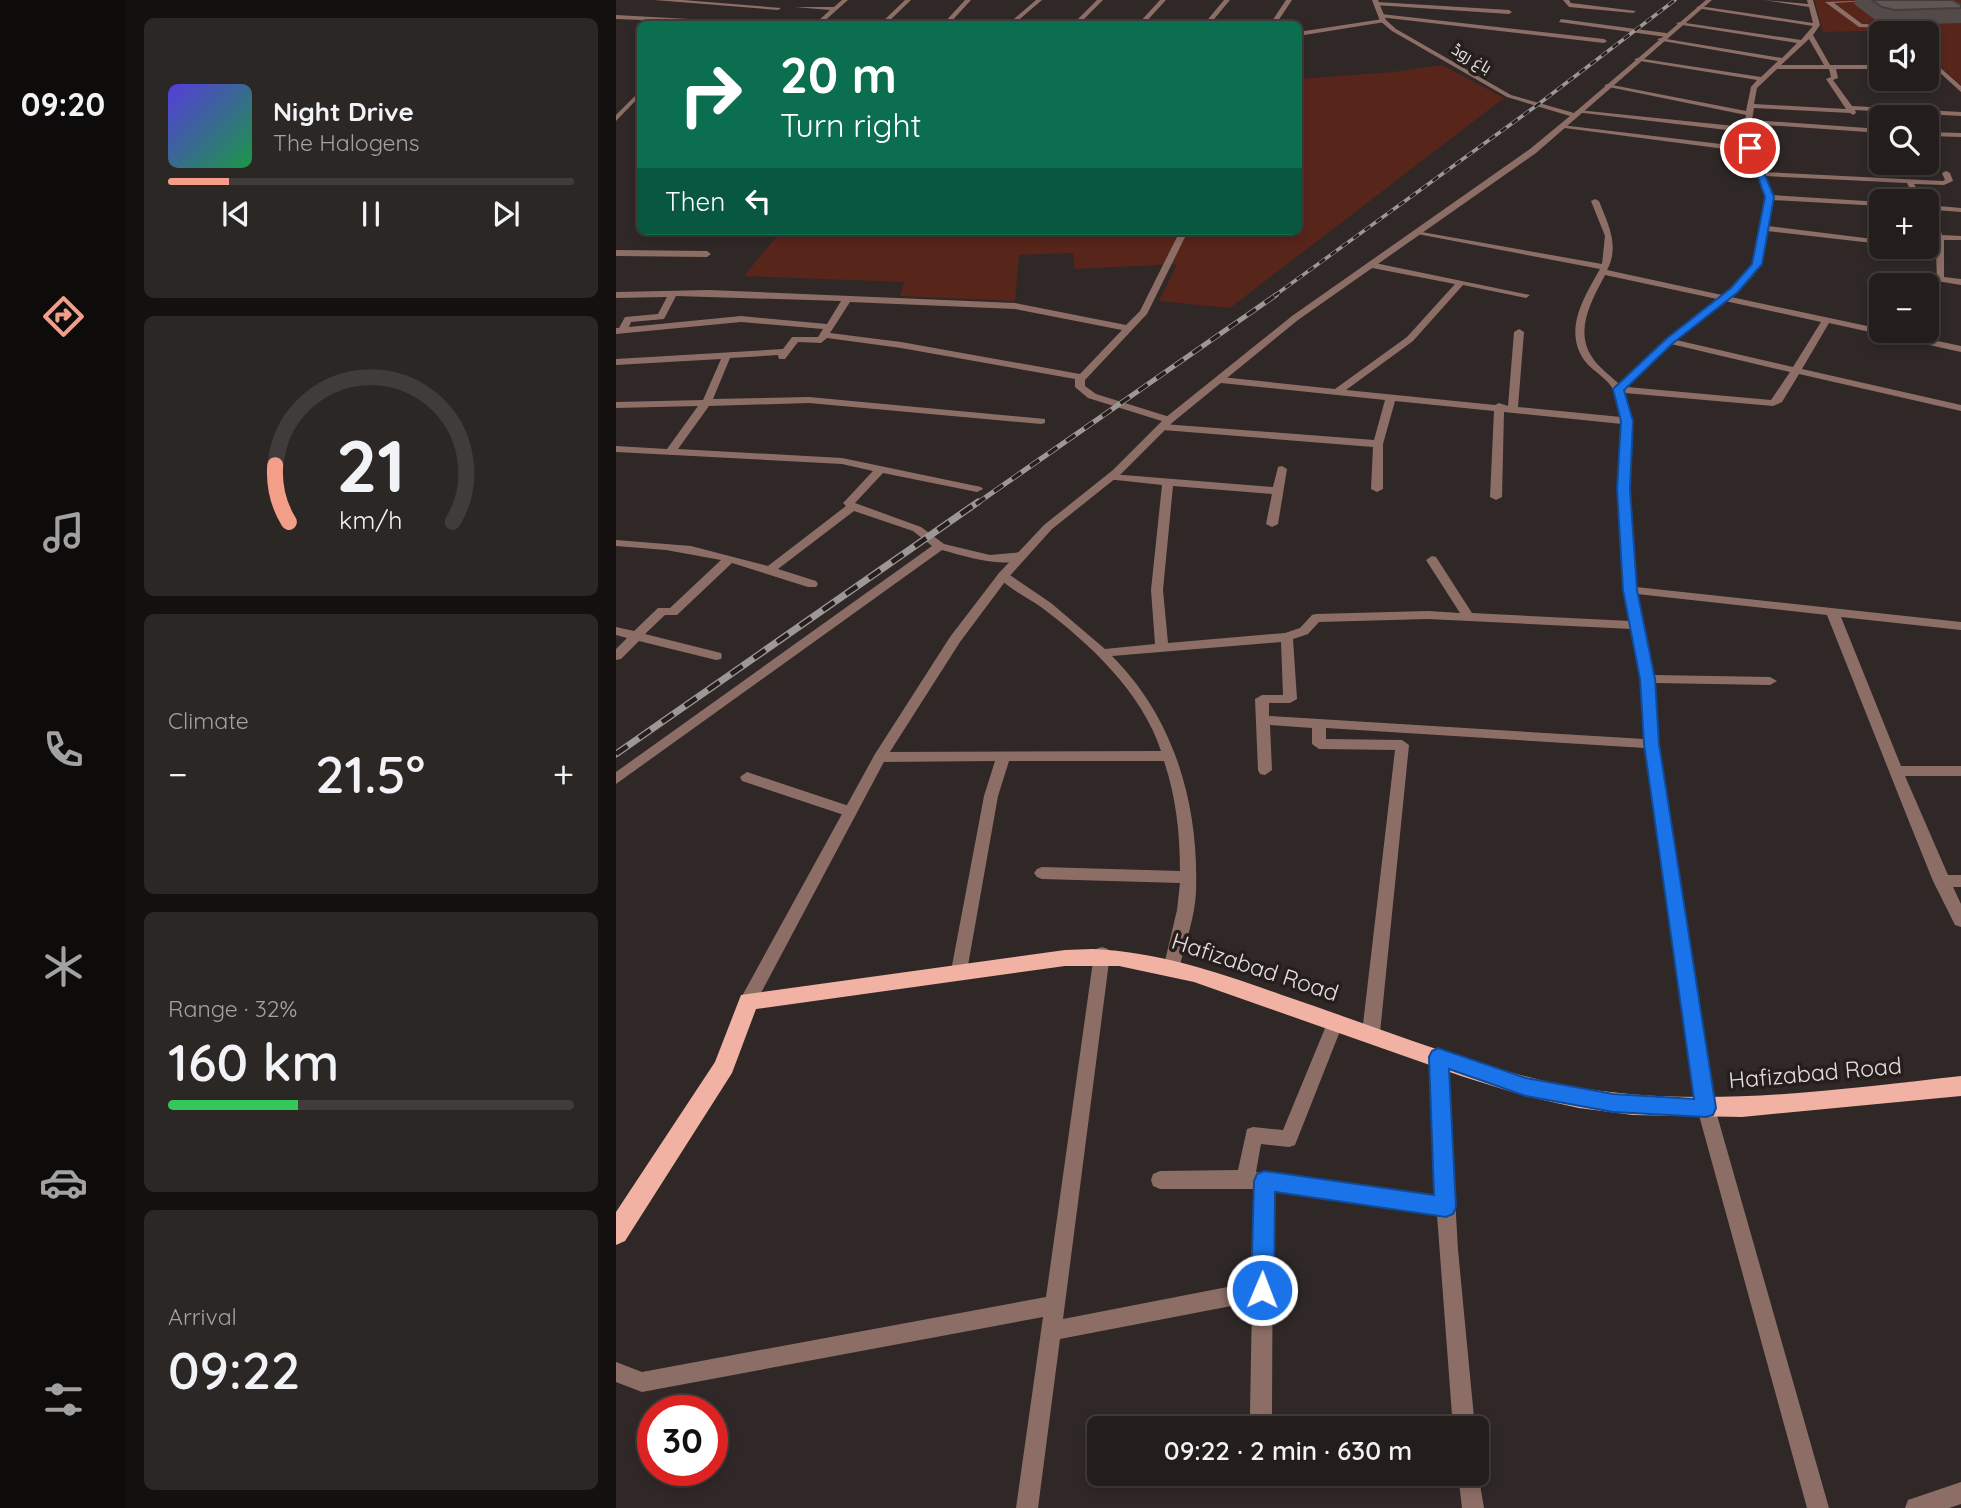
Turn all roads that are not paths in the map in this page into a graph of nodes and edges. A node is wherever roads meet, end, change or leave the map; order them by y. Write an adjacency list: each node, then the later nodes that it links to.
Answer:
1 (657, 0): 17 (street)
2 (750, 0): 17 (street)
3 (845, 0): 21 (street)
4 (908, 0): 29 (street)
5 (968, 0): 30 (street)
6 (1039, 0): 31 (street)
7 (1100, 0): 32 (street)
8 (1163, 0): 33 (street)
9 (1227, 0): 34 (street)
10 (1289, 0): 35 (street)
11 (1566, 0): 22 (street)
12 (1709, 0): 20 (street)
13 (1767, 0): 16 (street)
14 (1877, 0): 39 (street)
15 (1376, 2): 23 (street); 25 (street)
16 (1811, 3): 38 (street)
17 (740, 5): 19 (street); 27 (street)
18 (798, 7): 21 (street)
19 (778, 8)
20 (1699, 8): 37 (street); 38 (street)
21 (835, 9): 28 (street)
22 (1633, 11)
23 (1509, 12)
24 (616, 17): 26 (street)
25 (1382, 19): 40 (street); 43 (street); 57 (street, باغ روڈ)
26 (674, 21)
27 (712, 21)
28 (821, 21)
29 (886, 21)
30 (949, 21)
31 (1015, 21)
32 (1079, 21)
33 (1144, 21)
34 (1210, 21)
35 (1275, 21)
36 (1561, 21): 41 (street)
37 (1679, 24): 41 (street); 42 (street)
38 (1817, 25): 42 (street)
39 (1869, 26)
40 (1302, 34)
41 (1663, 37): 44 (street); 45 (street)
42 (1806, 39): 45 (street); 48 (street)
43 (1604, 41)
44 (1637, 60): 50 (street); 51 (street)
45 (1783, 60): 47 (street)
46 (1869, 66): 48 (street)
47 (1775, 67): 48 (street); 50 (street)
48 (1830, 67): 56 (street)
49 (1939, 69): 52 (street)
50 (1762, 79): 59 (street)
51 (1607, 86): 57 (street); 59 (street)
52 (1961, 90)
53 (637, 96): 55 (street)
54 (616, 106): 55 (street)
55 (628, 107): 60 (street)
56 (1850, 109): 58 (street); 59 (street); 62 (street)
57 (1576, 114): 59 (street, باغ روڈ); 61 (street)
58 (1961, 114)
59 (1749, 118): 62 (street); 66 (street)
60 (616, 119)
61 (1561, 127): 66 (street); 77 (street)
62 (1862, 130): 63 (street)
63 (1869, 130)
64 (1939, 134): 65 (street)
65 (1961, 135)
66 (1751, 150): 68 (street)
67 (1946, 173): 69 (street)
68 (1762, 174): 69 (street); 71 (street)
69 (1909, 181): 70 (street)
70 (1913, 189)
71 (1769, 197): 73 (street); 76 (street)
72 (1595, 201): 86 (street)
73 (1869, 203)
74 (1939, 208): 75 (street)
75 (1961, 210)
76 (1765, 228): 81 (street); 93 (street)
77 (1416, 233): 85 (street); 86 (street)
78 (1182, 235): 95 (street)
79 (1939, 237): 80 (street); 82 (street)
80 (1961, 238)
81 (1869, 241)
82 (1940, 249): 88 (street)
83 (616, 253): 84 (street)
84 (707, 254)
85 (1370, 265): 87 (street); 105 (street)
86 (1604, 270): 93 (street); 106 (street)
87 (1461, 282): 91 (street); 107 (street)
88 (1961, 282)
89 (673, 294): 90 (street); 92 (street); 96 (street)
90 (616, 295)
91 (1525, 295)
92 (848, 298): 95 (street); 97 (street)
93 (1724, 300): 94 (street); 99 (street)
94 (1826, 321): 100 (street); 103 (street)
95 (1130, 329): 104 (street)
96 (619, 330): 97 (street)
97 (827, 331): 101 (street); 104 (street)
98 (1519, 332): 112 (street)
99 (1669, 341): 103 (street); 106 (street)
100 (1961, 349)
101 (727, 355): 102 (street); 109 (street)
102 (616, 362)
103 (1797, 369): 106 (street); 113 (street)
104 (1082, 377): 116 (street)
105 (1221, 380): 107 (street); 116 (street)
106 (1619, 389): 115 (street)
107 (1338, 391): 108 (street)
108 (1391, 396): 111 (street); 117 (street)
109 (707, 401): 110 (street); 114 (street); 119 (street)
110 (616, 405)
111 (1499, 405): 112 (street); 128 (street)
112 (1513, 407): 115 (street)
113 (1961, 408)
114 (1041, 421)
115 (1627, 421): 139 (street)
116 (1166, 424): 117 (street); 123 (street)
117 (1378, 444): 126 (street)
118 (620, 449): 119 (street); 120 (street)
119 (671, 451): 121 (street)
120 (616, 459)
121 (881, 468): 125 (street); 129 (street)
122 (1282, 469): 127 (street)
123 (1111, 477): 124 (street); 133 (street)
124 (1168, 482): 127 (street); 147 (street)
125 (977, 489)
126 (1377, 489)
127 (1277, 491): 130 (street)
128 (1496, 497)
129 (852, 507): 132 (street); 136 (street)
130 (1272, 524)
131 (616, 543): 134 (street)
132 (940, 546): 133 (street); 163 (street)
133 (1021, 556): 137 (street)
134 (729, 559): 136 (street); 145 (street)
135 (1432, 560): 141 (street)
136 (770, 570): 138 (street)
137 (1003, 576): 148 (street); 158 (street)
138 (812, 584)
139 (1630, 590): 140 (street); 142 (street)
140 (1832, 611): 143 (street); 160 (street)
141 (1468, 616): 142 (street); 146 (street)
142 (1637, 625): 151 (street)
143 (1961, 626)
144 (616, 631): 145 (street)
145 (638, 635): 149 (street); 150 (street)
146 (1287, 637): 147 (street); 153 (street)
147 (1162, 649): 148 (street)
148 (1104, 653): 157 (street)
149 (616, 656)
150 (716, 656)
151 (1648, 679): 152 (street); 155 (street)
152 (1770, 681)
153 (1265, 720): 154 (street); 159 (street)
154 (1319, 722): 155 (street); 175 (street)
155 (1651, 744): 178 (street)
156 (1004, 756): 157 (street); 158 (street); 172 (street)
157 (1169, 756): 166 (street)
158 (880, 757): 164 (street)
159 (1265, 770)
160 (1896, 771): 161 (street); 167 (street)
161 (1961, 771)
162 (747, 777): 164 (street)
163 (616, 779)
164 (850, 812): 173 (street)
165 (1042, 873): 166 (street)
166 (1187, 877): 171 (street)
167 (1941, 881): 168 (street); 169 (street)
168 (1961, 881)
169 (1961, 920)
170 (1102, 954): 171 (main road, Hafizabad Road); 172 (main road, Hafizabad Road); 184 (street)
171 (1172, 965): 174 (main road, Hafizabad Road)
172 (959, 971): 173 (main road, Hafizabad Road)
173 (748, 1001): 182 (main road)
174 (1336, 1021): 175 (main road, Hafizabad Road); 180 (street)
175 (1371, 1033): 176 (main road, Hafizabad Road)
176 (1438, 1057): 178 (main road, Hafizabad Road); 181 (street)
177 (1961, 1086): 178 (main road, Hafizabad Road)
178 (1706, 1108): 193 (street)
179 (1160, 1180): 180 (street)
180 (1255, 1180): 181 (street); 183 (street)
181 (1446, 1207): 188 (street)
182 (616, 1233)
183 (1262, 1290): 185 (street); 187 (street)
184 (1055, 1305): 185 (street); 186 (street)
185 (1051, 1331): 191 (street)
186 (616, 1372)
187 (1261, 1413)
188 (1463, 1416)
189 (1471, 1486): 192 (street)
190 (1961, 1493): 194 (street)
191 (1027, 1508)
192 (1474, 1508)
193 (1818, 1508)
194 (1916, 1508)

